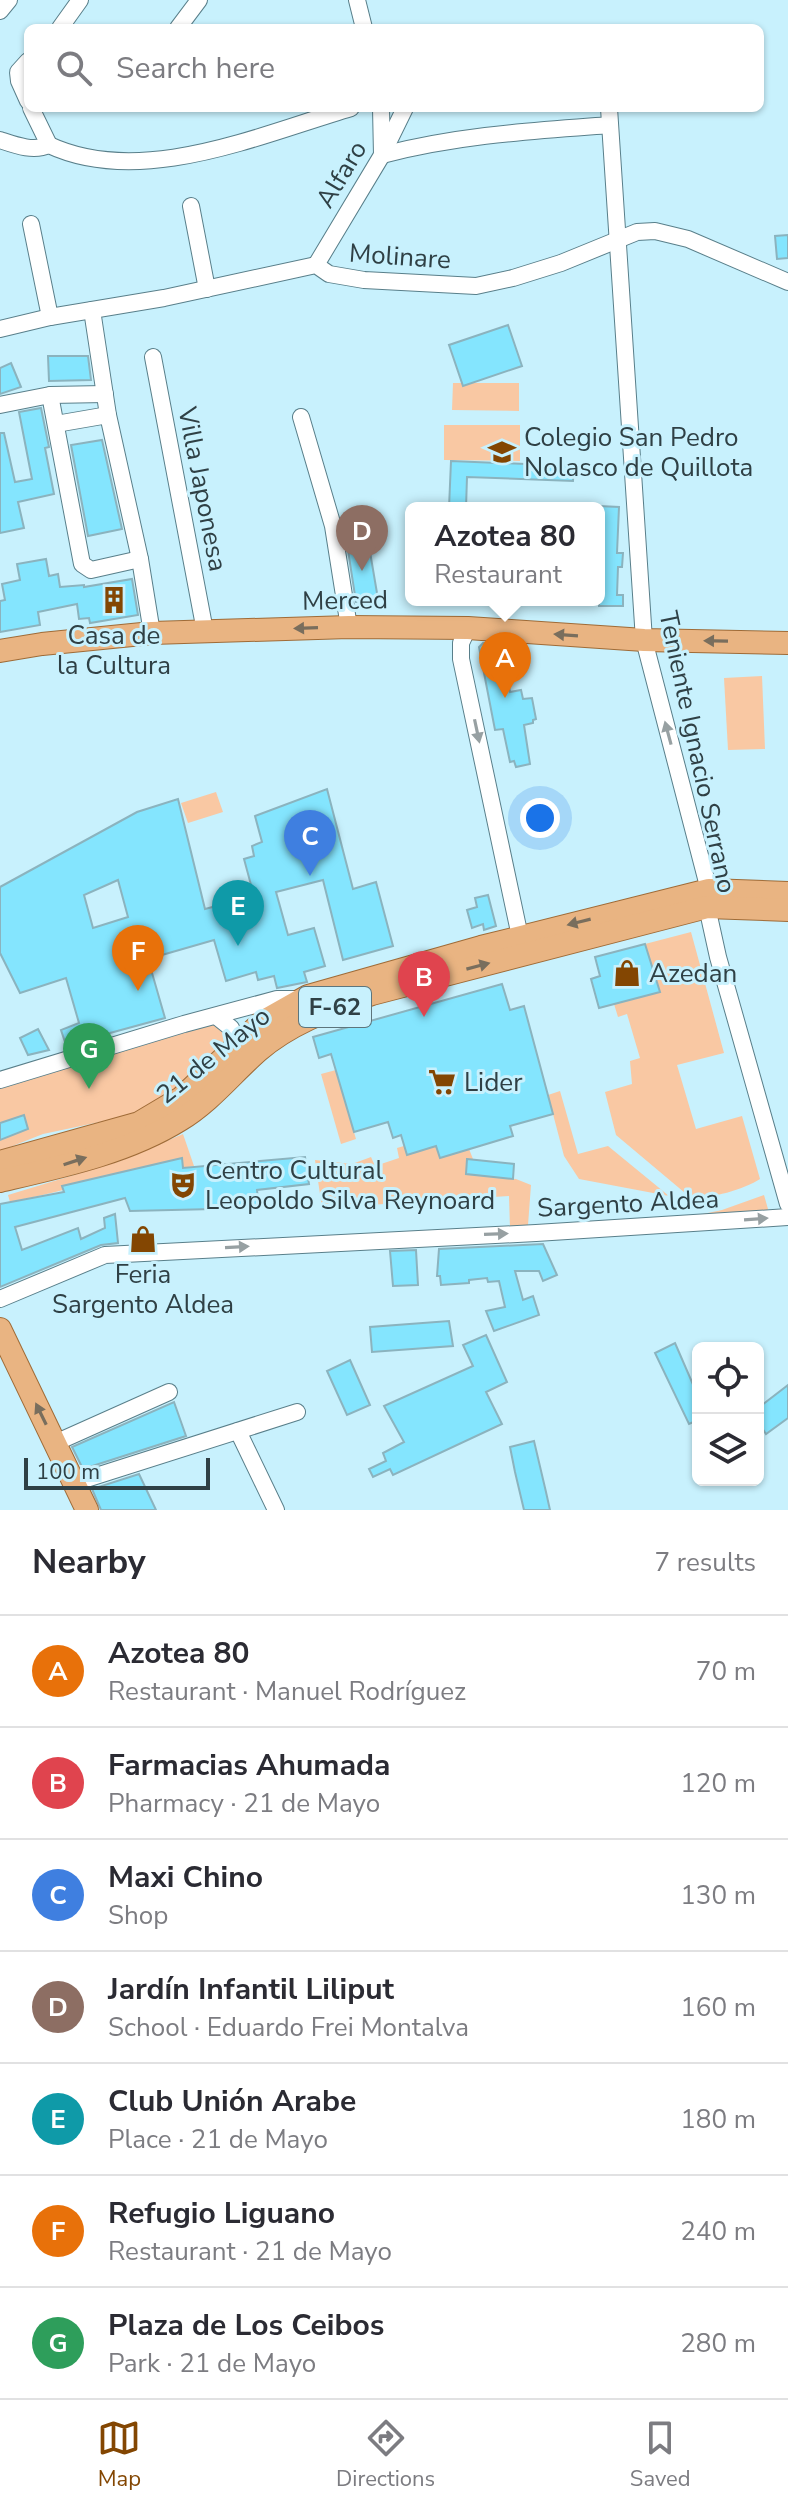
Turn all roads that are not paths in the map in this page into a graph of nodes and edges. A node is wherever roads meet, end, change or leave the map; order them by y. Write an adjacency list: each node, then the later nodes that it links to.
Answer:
1 (9, 0): 5 (street)
2 (80, 0): 6 (street)
3 (199, 0): 7 (street)
4 (357, 0): 8 (street)
5 (0, 11)
6 (63, 24)
7 (181, 24)
8 (363, 24)
9 (24, 65): 10 (street)
10 (24, 92)
11 (33, 112): 18 (street)
12 (338, 112): 18 (street)
13 (381, 112): 19 (street)
14 (403, 112): 19 (street, Alfaro)
15 (609, 112): 16 (street, Teniente Ignacio Serrano)
16 (610, 125): 19 (street); 22 (street, Teniente Ignacio Serrano)
17 (0, 140): 18 (street)
18 (49, 145)
19 (382, 155): 23 (street, Alfaro)
20 (191, 206): 25 (street)
21 (31, 224): 27 (street)
22 (616, 242): 23 (street, Molinare); 24 (street, Molinare); 41 (street, Teniente Ignacio Serrano)
23 (316, 265): 25 (street, Molinare)
24 (788, 282)
25 (207, 289): 26 (street, Molinare)
26 (92, 310): 27 (street, Molinare); 30 (street)
27 (50, 317): 28 (street, Molinare)
28 (0, 329)
29 (153, 357): 39 (street, Villa Japonesa)
30 (105, 394): 31 (street); 33 (street)
31 (50, 395): 32 (street); 35 (street)
32 (0, 405)
33 (108, 415): 35 (street); 36 (street)
34 (301, 417): 37 (street)
35 (56, 424): 36 (street)
36 (140, 559): 40 (street)
37 (349, 627): 38 (main road, Merced); 39 (main road, Merced, one-way to 39)
38 (468, 628): 41 (main road, Merced, one-way to 38); 47 (street, one-way to 47)
39 (205, 631): 40 (main road, Merced)
40 (152, 633): 43 (main road, Merced)
41 (644, 640): 42 (main road, Merced, one-way to 41); 45 (street, Teniente Ignacio Serrano, one-way to 41)
42 (788, 643)
43 (0, 651)
44 (788, 893): 45 (main road, 21 de Mayo / F-62)
45 (708, 899): 46 (main road, 21 de Mayo / F-62); 47 (main road, 21 de Mayo / F-62); 54 (street, Teniente Ignacio Serrano)
46 (788, 910)
47 (522, 945): 48 (main road, 21 de Mayo / F-62); 53 (main road, 21 de Mayo / F-62, one-way to 47)
48 (301, 999): 49 (street, 21 de Mayo); 50 (main road, 21 de Mayo / F-62)
49 (216, 1016): 50 (street, 21 de Mayo); 51 (street, 21 de Mayo)
50 (238, 1042): 52 (main road, 21 de Mayo / F-62)
51 (0, 1080)
52 (0, 1162)
53 (0, 1181)
54 (788, 1204)
55 (788, 1217): 56 (street, Sargento Aldea, one-way to 55)
56 (0, 1299)
57 (0, 1329): 61 (main road, one-way to 57)
58 (169, 1392): 61 (street)
59 (297, 1412): 60 (street)
60 (238, 1431): 62 (street); 64 (street)
61 (55, 1443): 62 (main road)
62 (74, 1483): 63 (main road)
63 (87, 1510)
64 (276, 1510)

